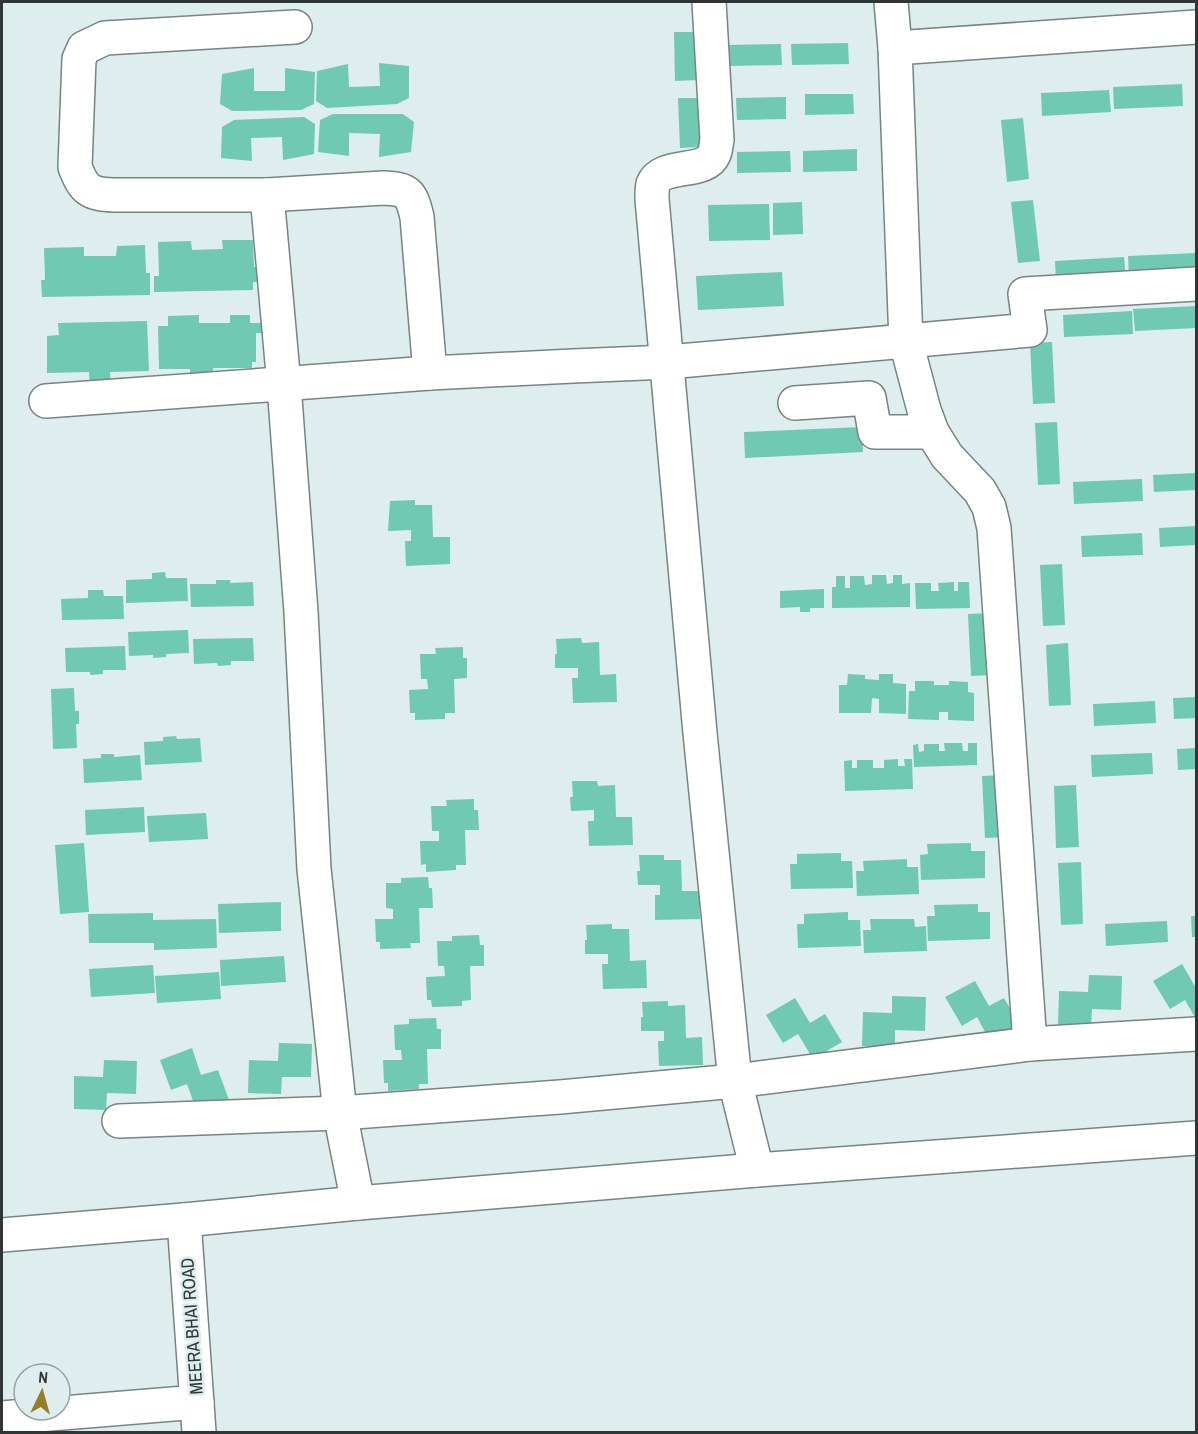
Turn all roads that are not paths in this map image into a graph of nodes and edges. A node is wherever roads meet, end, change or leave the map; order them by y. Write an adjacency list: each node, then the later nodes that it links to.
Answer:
1 (710, 2): 9 (street)
2 (891, 2): 5 (street)
3 (296, 27): 6 (street)
4 (1197, 27): 5 (street)
5 (895, 48): 8 (street)
6 (267, 195): 10 (street); 11 (street)
7 (1197, 284): 8 (street)
8 (906, 342): 9 (street); 14 (street)
9 (668, 362): 10 (street); 17 (street)
10 (430, 374): 11 (street)
11 (284, 385): 12 (street); 18 (street)
12 (46, 400)
13 (795, 403): 14 (street)
14 (932, 432): 16 (street)
15 (1197, 1034): 16 (street)
16 (1030, 1044): 17 (street)
17 (735, 1081): 18 (street); 21 (street)
18 (340, 1113): 19 (street); 22 (street)
19 (118, 1121)
20 (1197, 1138): 21 (street)
21 (757, 1170): 22 (street)
22 (358, 1203): 23 (street)
23 (184, 1220): 24 (street); 25 (street, MEERA BHAI ROAD)
24 (2, 1235)
25 (198, 1417): 26 (street)
26 (2, 1418)

